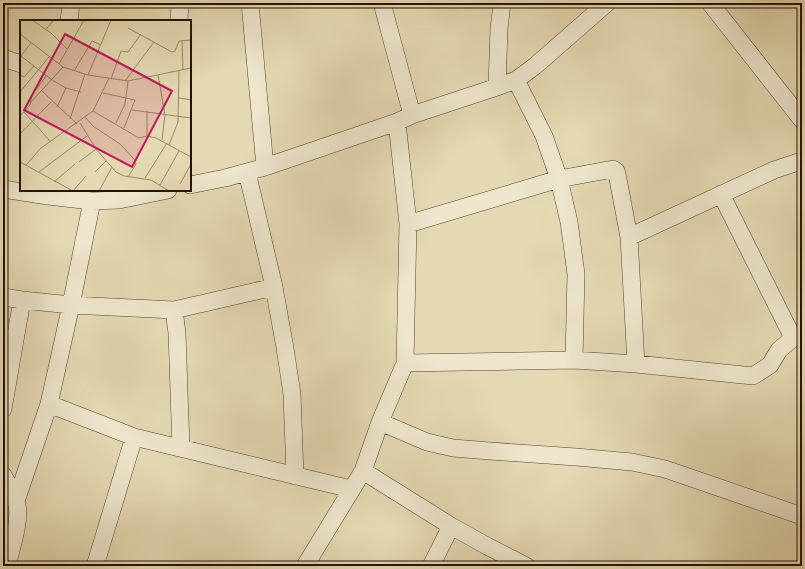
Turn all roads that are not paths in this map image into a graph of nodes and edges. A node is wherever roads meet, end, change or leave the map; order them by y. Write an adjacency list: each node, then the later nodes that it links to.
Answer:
1 (71, 3): 8 (street)
2 (180, 3): 9 (street)
3 (250, 3): 17 (street)
4 (382, 3): 14 (street)
5 (502, 3): 13 (street)
6 (607, 3): 12 (street)
7 (710, 3): 15 (street)
8 (69, 20)
9 (179, 20)
10 (3, 58): 11 (street)
11 (20, 64)
12 (516, 80): 13 (street); 19 (street)
13 (497, 87): 14 (street)
14 (405, 118): 17 (street); 26 (street)
15 (802, 120)
16 (802, 162): 24 (street)
17 (265, 167): 18 (street)
18 (247, 172): 20 (street); 28 (street)
19 (559, 179): 26 (street); 27 (street); 34 (street)
20 (191, 185)
21 (3, 189): 23 (street)
22 (163, 191): 25 (street)
23 (60, 194): 25 (street)
24 (721, 194): 27 (street); 33 (street)
25 (92, 201): 31 (street)
26 (408, 224): 35 (street)
27 (629, 237): 36 (street)
28 (274, 287): 32 (street); 44 (street)
29 (3, 297): 30 (street)
30 (22, 300): 31 (street); 38 (street)
31 (71, 304): 32 (street); 37 (street)
32 (174, 310): 41 (street)
33 (798, 337): 36 (street)
34 (574, 360): 35 (street); 36 (street)
35 (405, 363): 39 (street)
36 (636, 364)
37 (49, 404): 40 (street); 46 (street)
38 (3, 409)
39 (380, 422): 42 (street); 47 (street)
40 (134, 436): 41 (street); 50 (street)
41 (180, 448): 44 (street)
42 (363, 471): 45 (street); 48 (street)
43 (3, 475): 46 (street)
44 (296, 476): 45 (street)
45 (351, 489): 51 (street)
46 (16, 501): 49 (street)
47 (802, 518)
48 (451, 526): 52 (street); 53 (street)
49 (7, 566)
50 (95, 566)
51 (305, 566)
52 (430, 566)
53 (526, 566)

